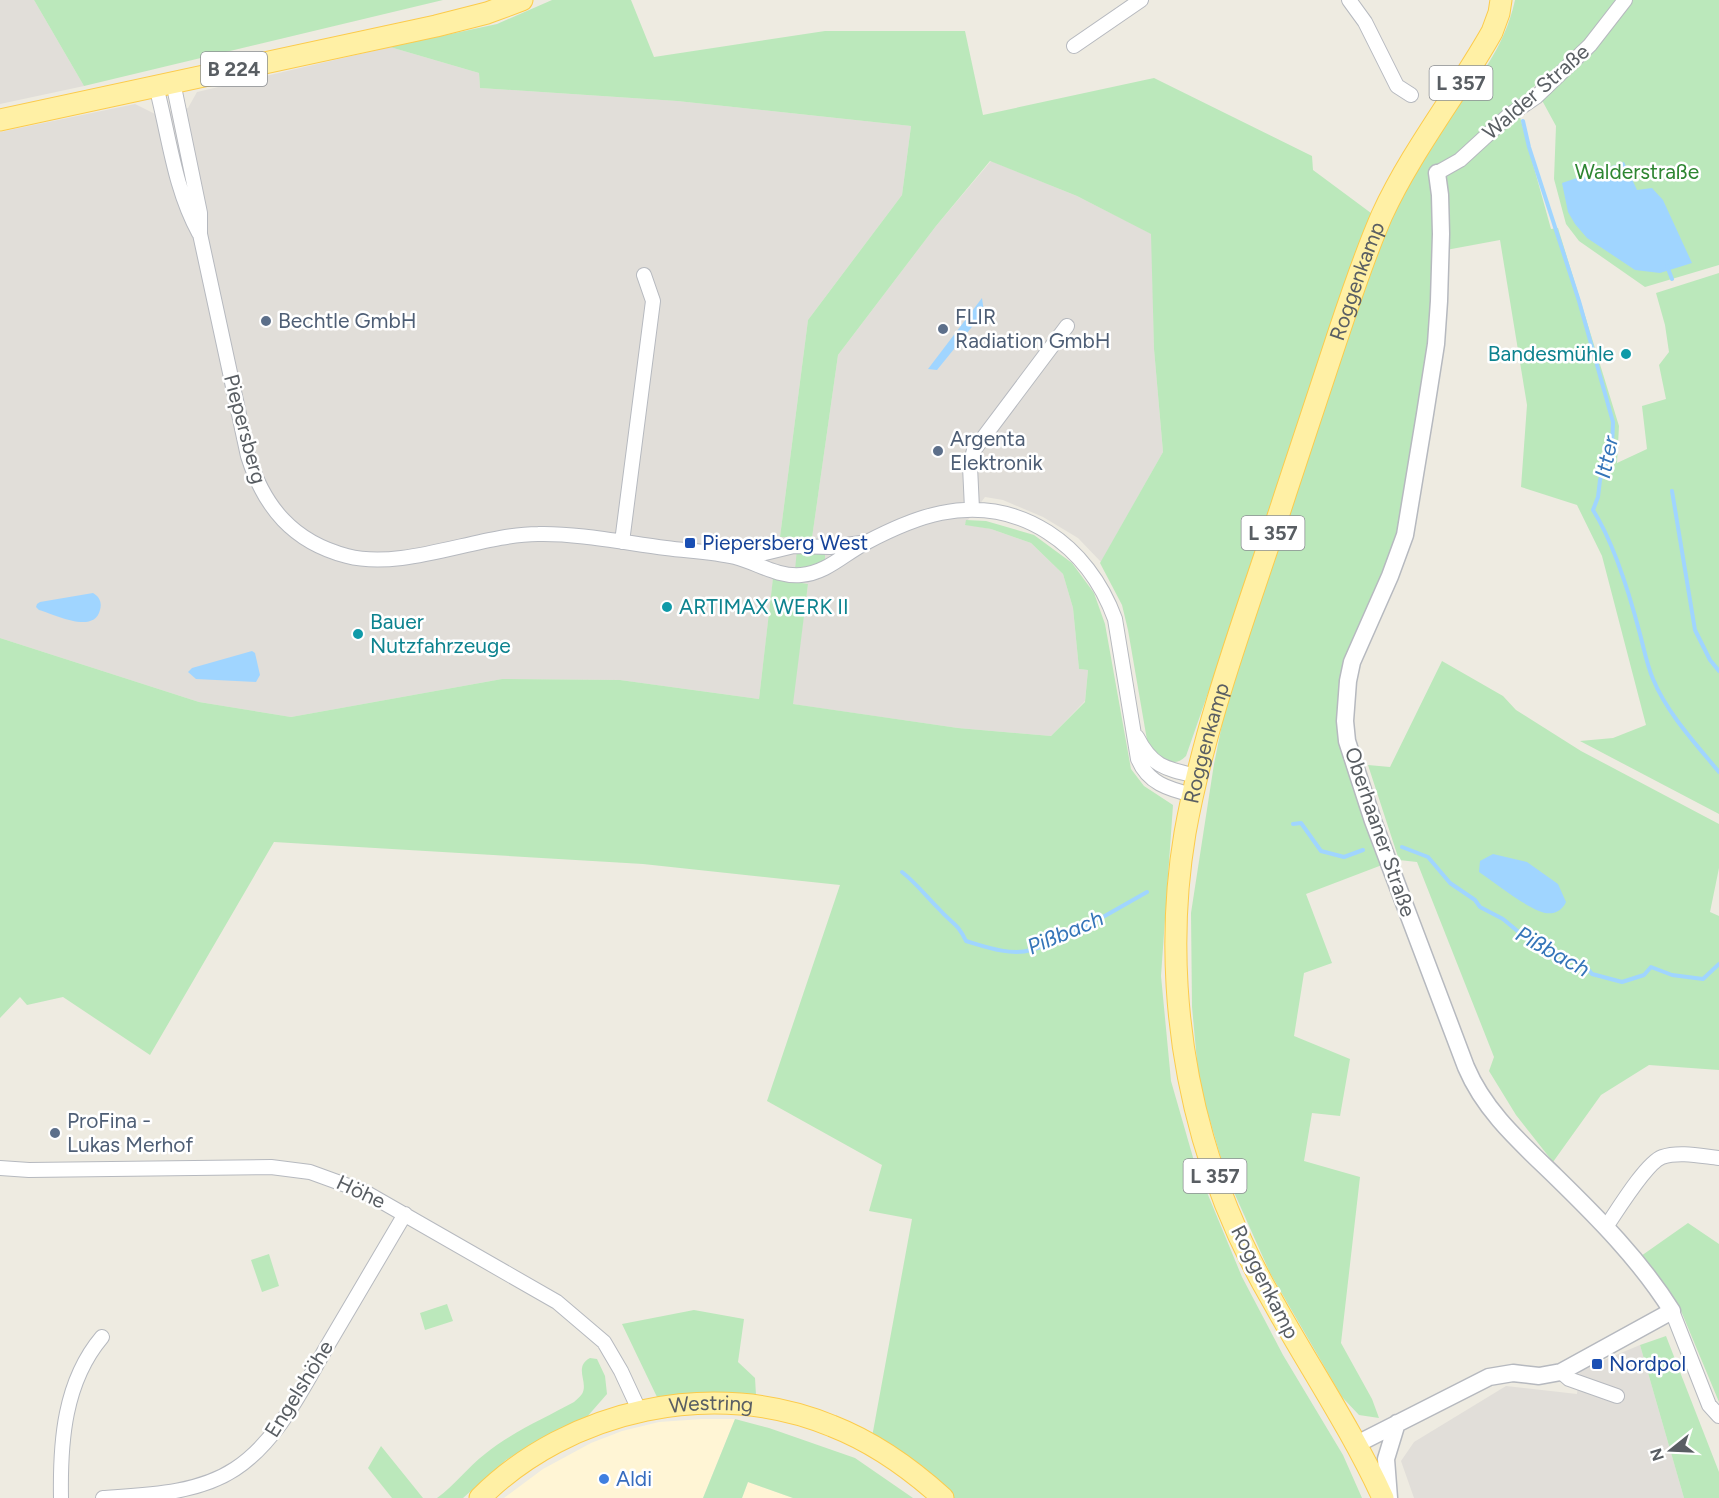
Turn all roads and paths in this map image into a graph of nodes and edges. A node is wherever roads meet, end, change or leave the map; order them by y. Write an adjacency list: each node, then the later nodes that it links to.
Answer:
1 (522, 0): 7 (main road, B 224)
2 (1141, 0): 6 (street)
3 (1349, 0): 8 (street)
4 (1500, 0): 18 (main road, Roggenkamp / L 357)
5 (1625, 0): 10 (street, Walder Straße)
6 (1074, 46)
7 (164, 84): 9 (main road, B 224); 14 (street, Piepersberg)
8 (1411, 95)
9 (0, 120)
10 (1437, 173): 22 (street, Oberhaaner Straße)
11 (644, 275): 14 (street)
12 (1067, 326): 13 (street)
13 (972, 509): 15 (street, Piepersberg); 17 (street, Piepersberg)
14 (622, 542): 16 (street, Piepersberg)
15 (866, 542): 16 (street, Piepersberg); 16 (street, Piepersberg)
16 (735, 557)
17 (1133, 729): 18 (street, Piepersberg); 18 (street, Piepersberg)
18 (1195, 785): 30 (main road, Roggenkamp / L 357)
19 (1719, 1158): 22 (street)
20 (0, 1168): 21 (street, Höhe)
21 (405, 1214): 27 (street, Höhe); 32 (street, Engelshöhe)
22 (1606, 1227): 23 (street, Oberhaaner Straße)
23 (1672, 1311): 25 (street); 28 (street)
24 (102, 1338): 31 (street)
25 (1561, 1371): 26 (street); 29 (street)
26 (1617, 1396)
27 (640, 1412): 33 (main road, Westring); 34 (main road, Westring)
28 (1719, 1416)
29 (1398, 1423): 30 (street); 36 (street)
30 (1357, 1444): 35 (main road, Roggenkamp / L 357)
31 (61, 1498)
32 (103, 1498)
33 (480, 1498)
34 (943, 1498)
35 (1383, 1498)
36 (1389, 1498)

